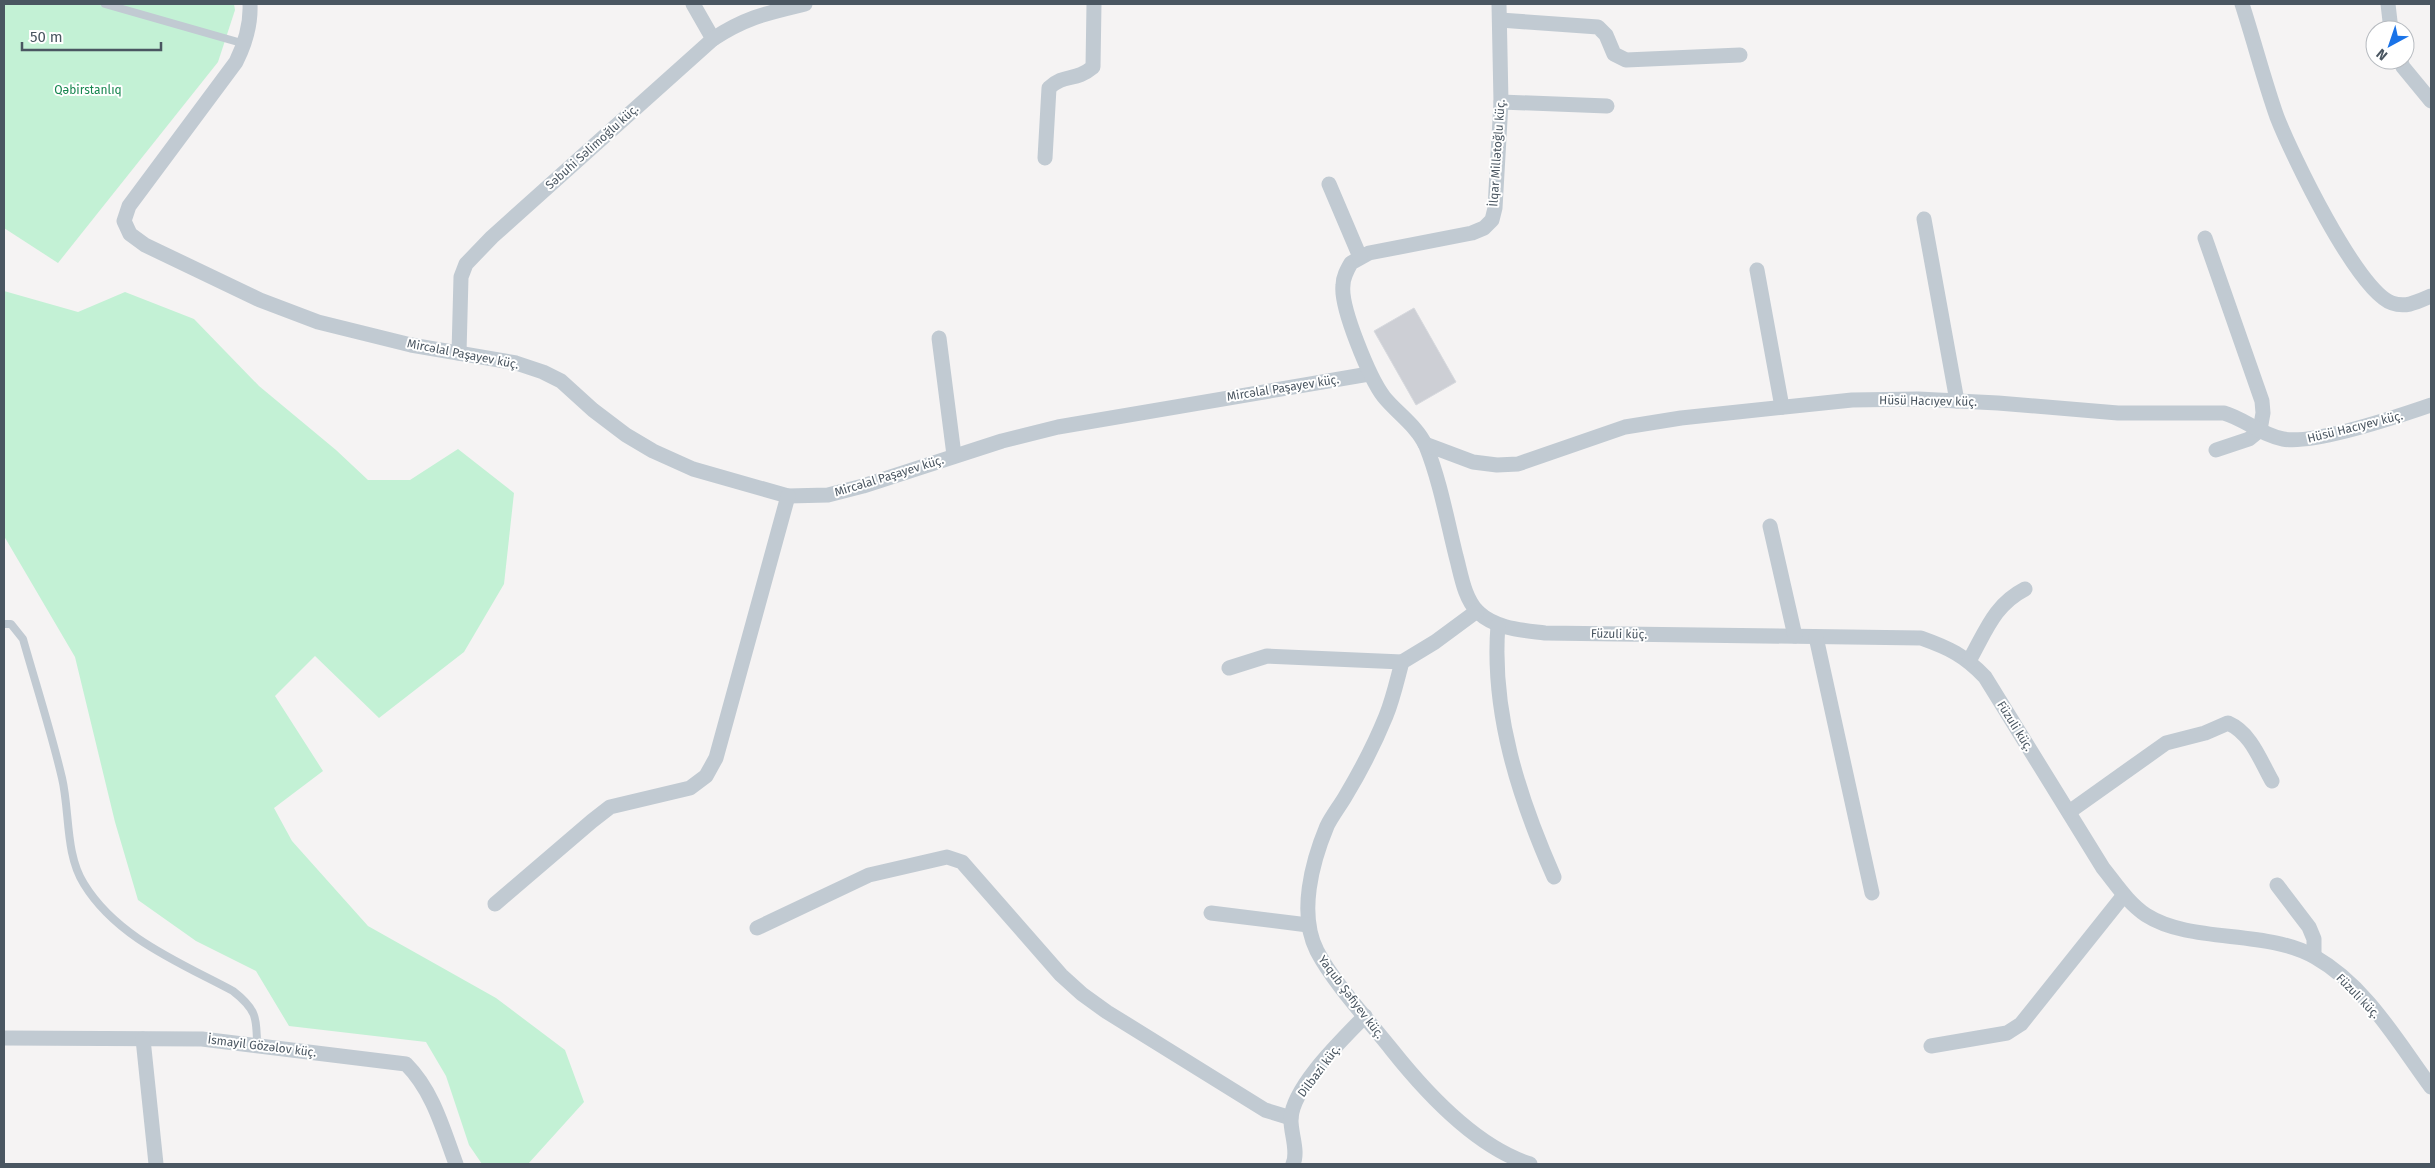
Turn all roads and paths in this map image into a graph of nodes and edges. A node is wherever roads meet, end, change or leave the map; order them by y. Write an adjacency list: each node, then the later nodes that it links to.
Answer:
1 (105, 4): 12 (lane)
2 (250, 4): 12 (street, Mircəlal Paşayev küç.)
3 (693, 4): 11 (street)
4 (805, 4): 11 (street, Səbuhi Səlimoğlu küç.)
5 (1094, 4): 18 (street)
6 (1500, 4): 9 (street, İlqar Millətoğlu küç.)
7 (2242, 4): 24 (street)
8 (2388, 4): 10 (street)
9 (1500, 20): 13 (street); 16 (street, İlqar Millətoğlu küç.)
10 (2390, 20)
11 (713, 38): 26 (street, Səbuhi Səlimoğlu küç.)
12 (245, 44): 26 (street, Mircəlal Paşayev küç.)
13 (1740, 55)
14 (2406, 70): 15 (street)
15 (2431, 101)
16 (1501, 102): 17 (street); 22 (street, İlqar Millətoğlu küç.)
17 (1607, 106)
18 (1045, 158)
19 (1329, 184): 22 (street)
20 (1924, 219): 28 (street)
21 (2205, 238): 31 (street)
22 (1360, 257): 27 (street)
23 (1757, 270): 30 (street)
24 (2431, 296)
25 (939, 338): 34 (street)
26 (459, 353): 35 (street, Mircəlal Paşayev küç.)
27 (1369, 374): 32 (street); 34 (street, Mircəlal Paşayev küç.)
28 (1956, 401): 30 (street, Hüsü Hacıyev küç.); 31 (street, Hüsü Hacıyev küç.)
29 (2431, 405): 31 (street, Hüsü Hacıyev küç.)
30 (1782, 407): 32 (street, Hüsü Hacıyev küç.)
31 (2260, 430): 33 (street)
32 (1425, 444): 38 (street)
33 (2216, 450)
34 (954, 455): 35 (street, Mircəlal Paşayev küç.)
35 (788, 496): 52 (street)
36 (1770, 526): 41 (street)
37 (2025, 588): 43 (street)
38 (1477, 611): 40 (street, Füzuli küç.); 44 (street)
39 (4, 624): 60 (lane)
40 (1498, 625): 41 (street, Füzuli küç.); 48 (street)
41 (1795, 636): 42 (street, Füzuli küç.)
42 (1816, 637): 43 (street, Füzuli küç.); 50 (street)
43 (1969, 661): 47 (street, Füzuli küç.)
44 (1402, 662): 45 (street); 54 (street, Yaqub Şəfiyev küç.)
45 (1229, 668)
46 (2272, 780): 47 (street)
47 (2069, 812): 51 (street, Füzuli küç.)
48 (1554, 877)
49 (2277, 884): 56 (street)
50 (1872, 894)
51 (2124, 895): 56 (street, Füzuli küç.); 61 (street)
52 (495, 904)
53 (1211, 913): 54 (street)
54 (1308, 924): 57 (street, Yaqub Şəfiyev küç.)
55 (757, 928): 63 (street)
56 (2314, 956): 62 (street, Füzuli küç.)
57 (1365, 1016): 63 (street, Dilbazi küç.); 67 (street, Yaqub Şəfiyev küç.)
58 (4, 1038): 59 (street, İsmayil Gözəlov küç.)
59 (143, 1039): 60 (street, İsmayil Gözəlov küç.); 64 (street)
60 (257, 1046): 65 (street, İsmayil Gözəlov küç.)
61 (1931, 1046)
62 (2431, 1087)
63 (1291, 1118): 66 (street, Dilbazi küç.)
64 (156, 1164)
65 (456, 1164)
66 (1293, 1164)
67 (1530, 1164)

